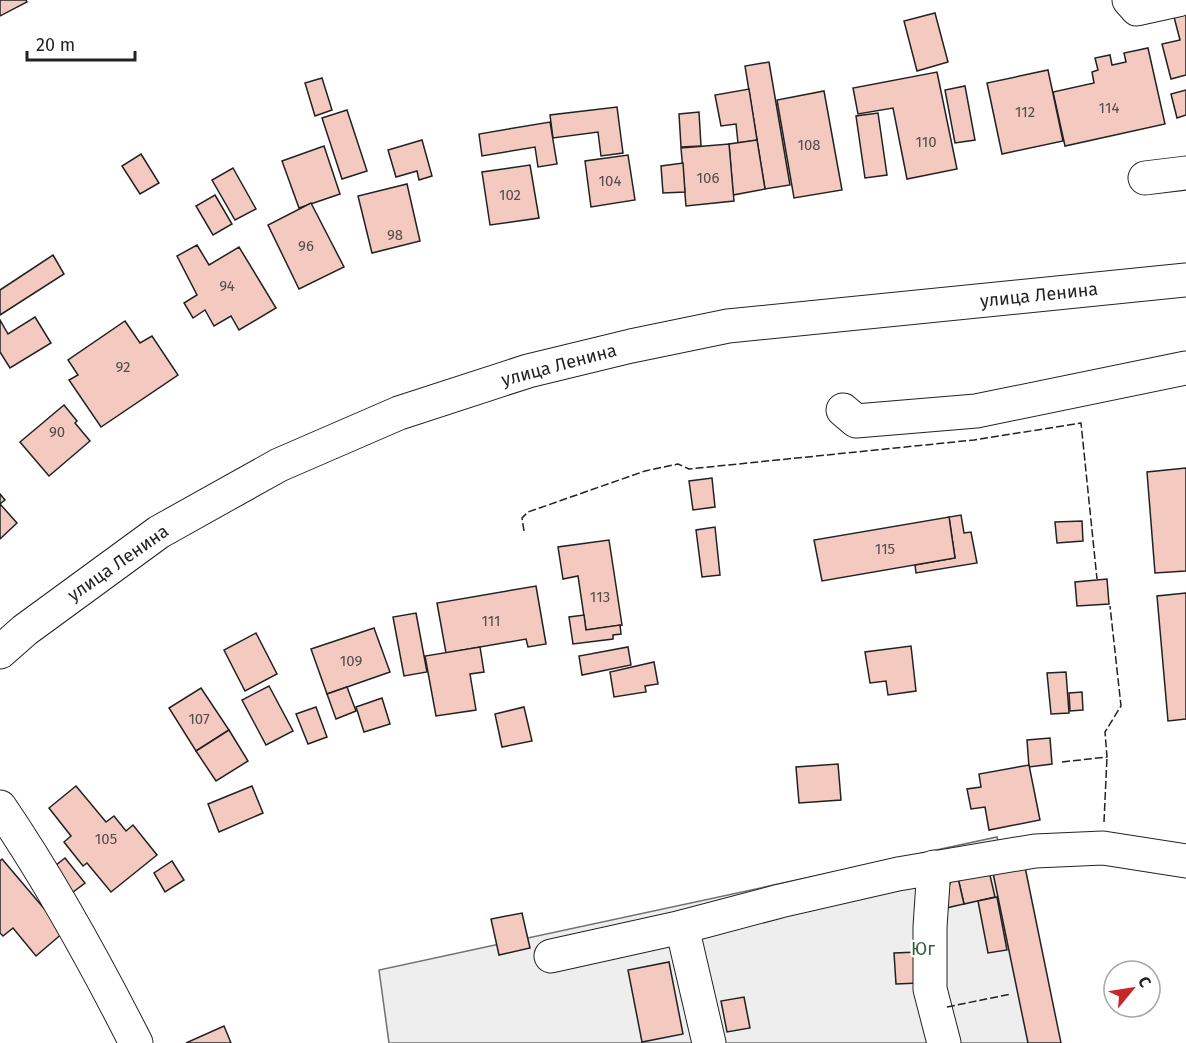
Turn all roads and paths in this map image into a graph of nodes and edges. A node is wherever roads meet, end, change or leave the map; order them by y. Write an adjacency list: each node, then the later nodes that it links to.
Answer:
1 (1129, 0): 2 (main road)
2 (1178, 0)
3 (1186, 172): 4 (main road)
4 (1145, 178)
5 (1186, 280): 8 (main road, улица Ленина)
6 (1186, 368): 7 (main road)
7 (843, 410)
8 (0, 652)
9 (0, 807): 14 (main road)
10 (1186, 861): 11 (main road)
11 (934, 867): 12 (main road); 16 (main road)
12 (682, 927): 13 (main road); 15 (main road)
13 (551, 956)
14 (136, 1043)
15 (709, 1043)
16 (944, 1043)

